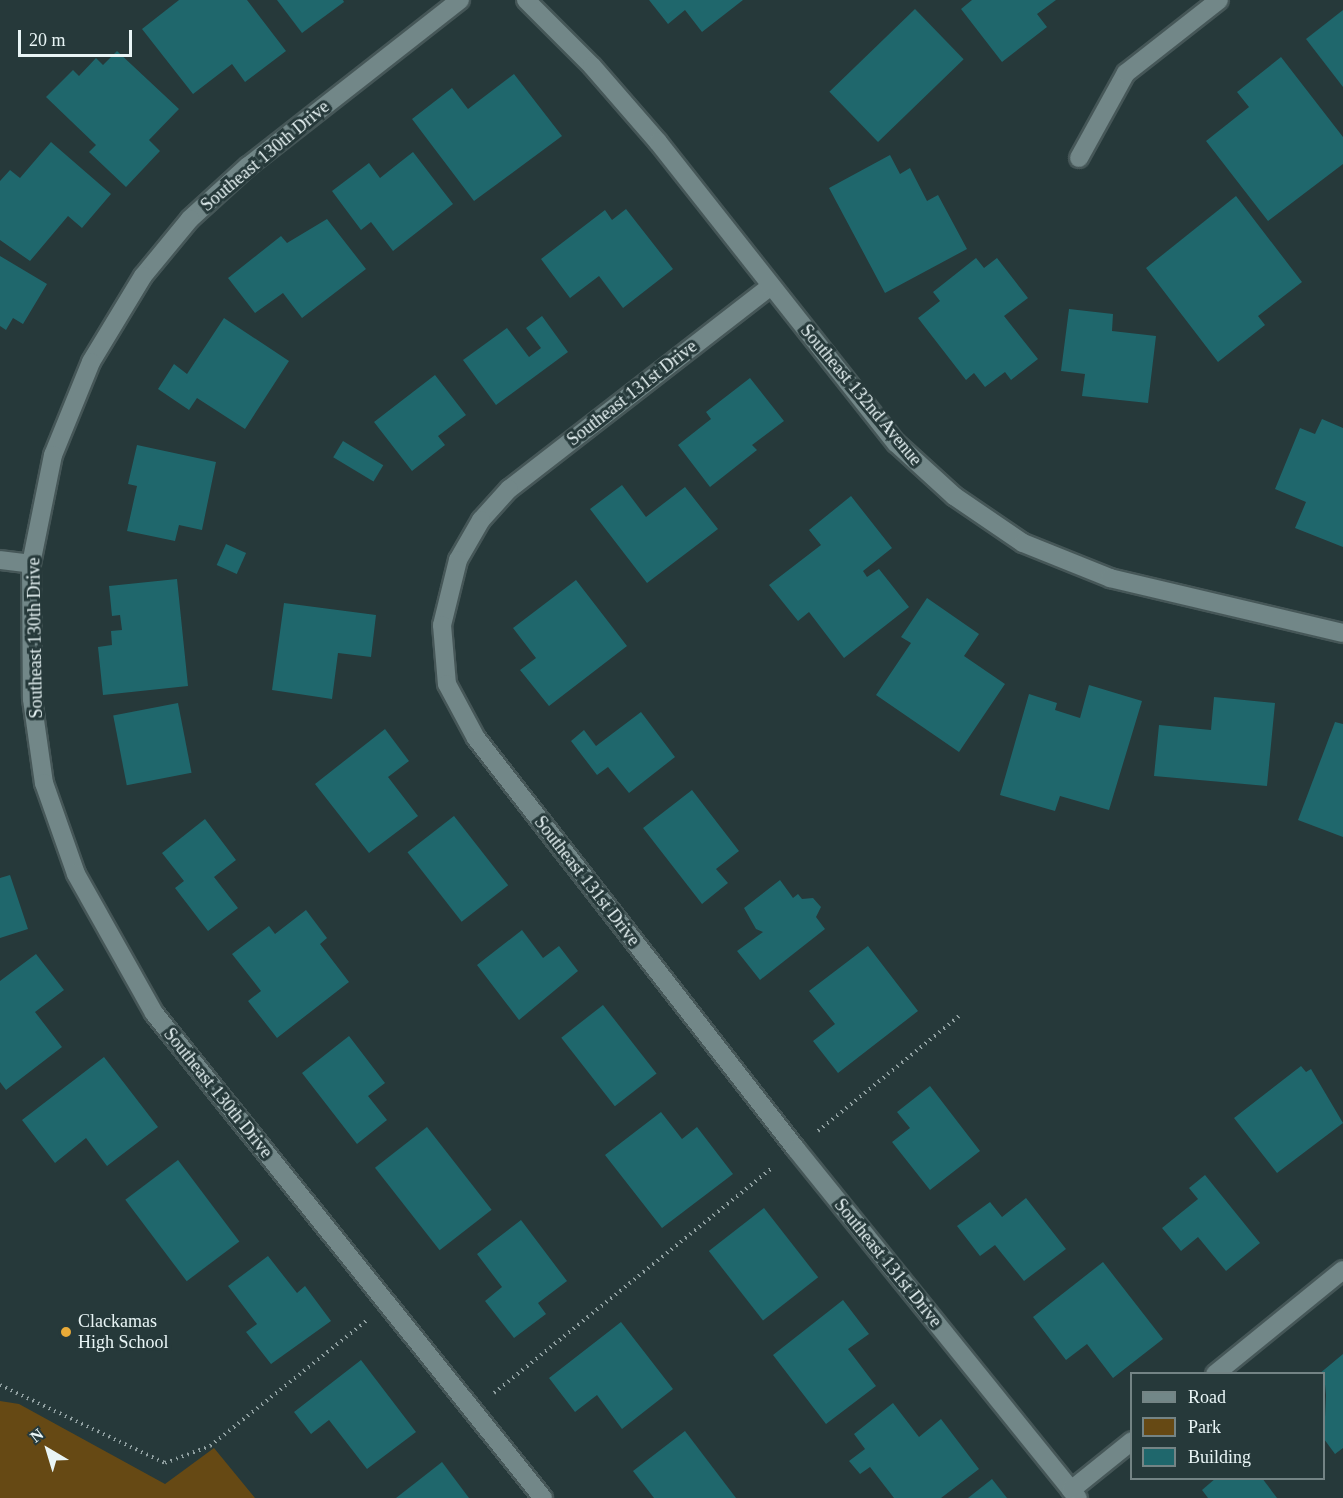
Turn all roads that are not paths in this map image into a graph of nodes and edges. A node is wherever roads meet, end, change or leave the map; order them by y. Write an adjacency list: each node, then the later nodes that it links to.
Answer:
1 (460, 0): 7 (street, Southeast 130th Drive)
2 (526, 0): 5 (street, Southeast 132nd Avenue)
3 (1219, 0): 4 (street)
4 (1079, 158)
5 (771, 286): 8 (street, Southeast 132nd Avenue); 12 (street, Southeast 131st Drive)
6 (0, 560): 7 (street)
7 (31, 564): 13 (street, Southeast 130th Drive)
8 (1343, 633)
9 (1343, 1270): 10 (street)
10 (1217, 1372)
11 (1130, 1442): 12 (street)
12 (1074, 1494)
13 (543, 1498)

